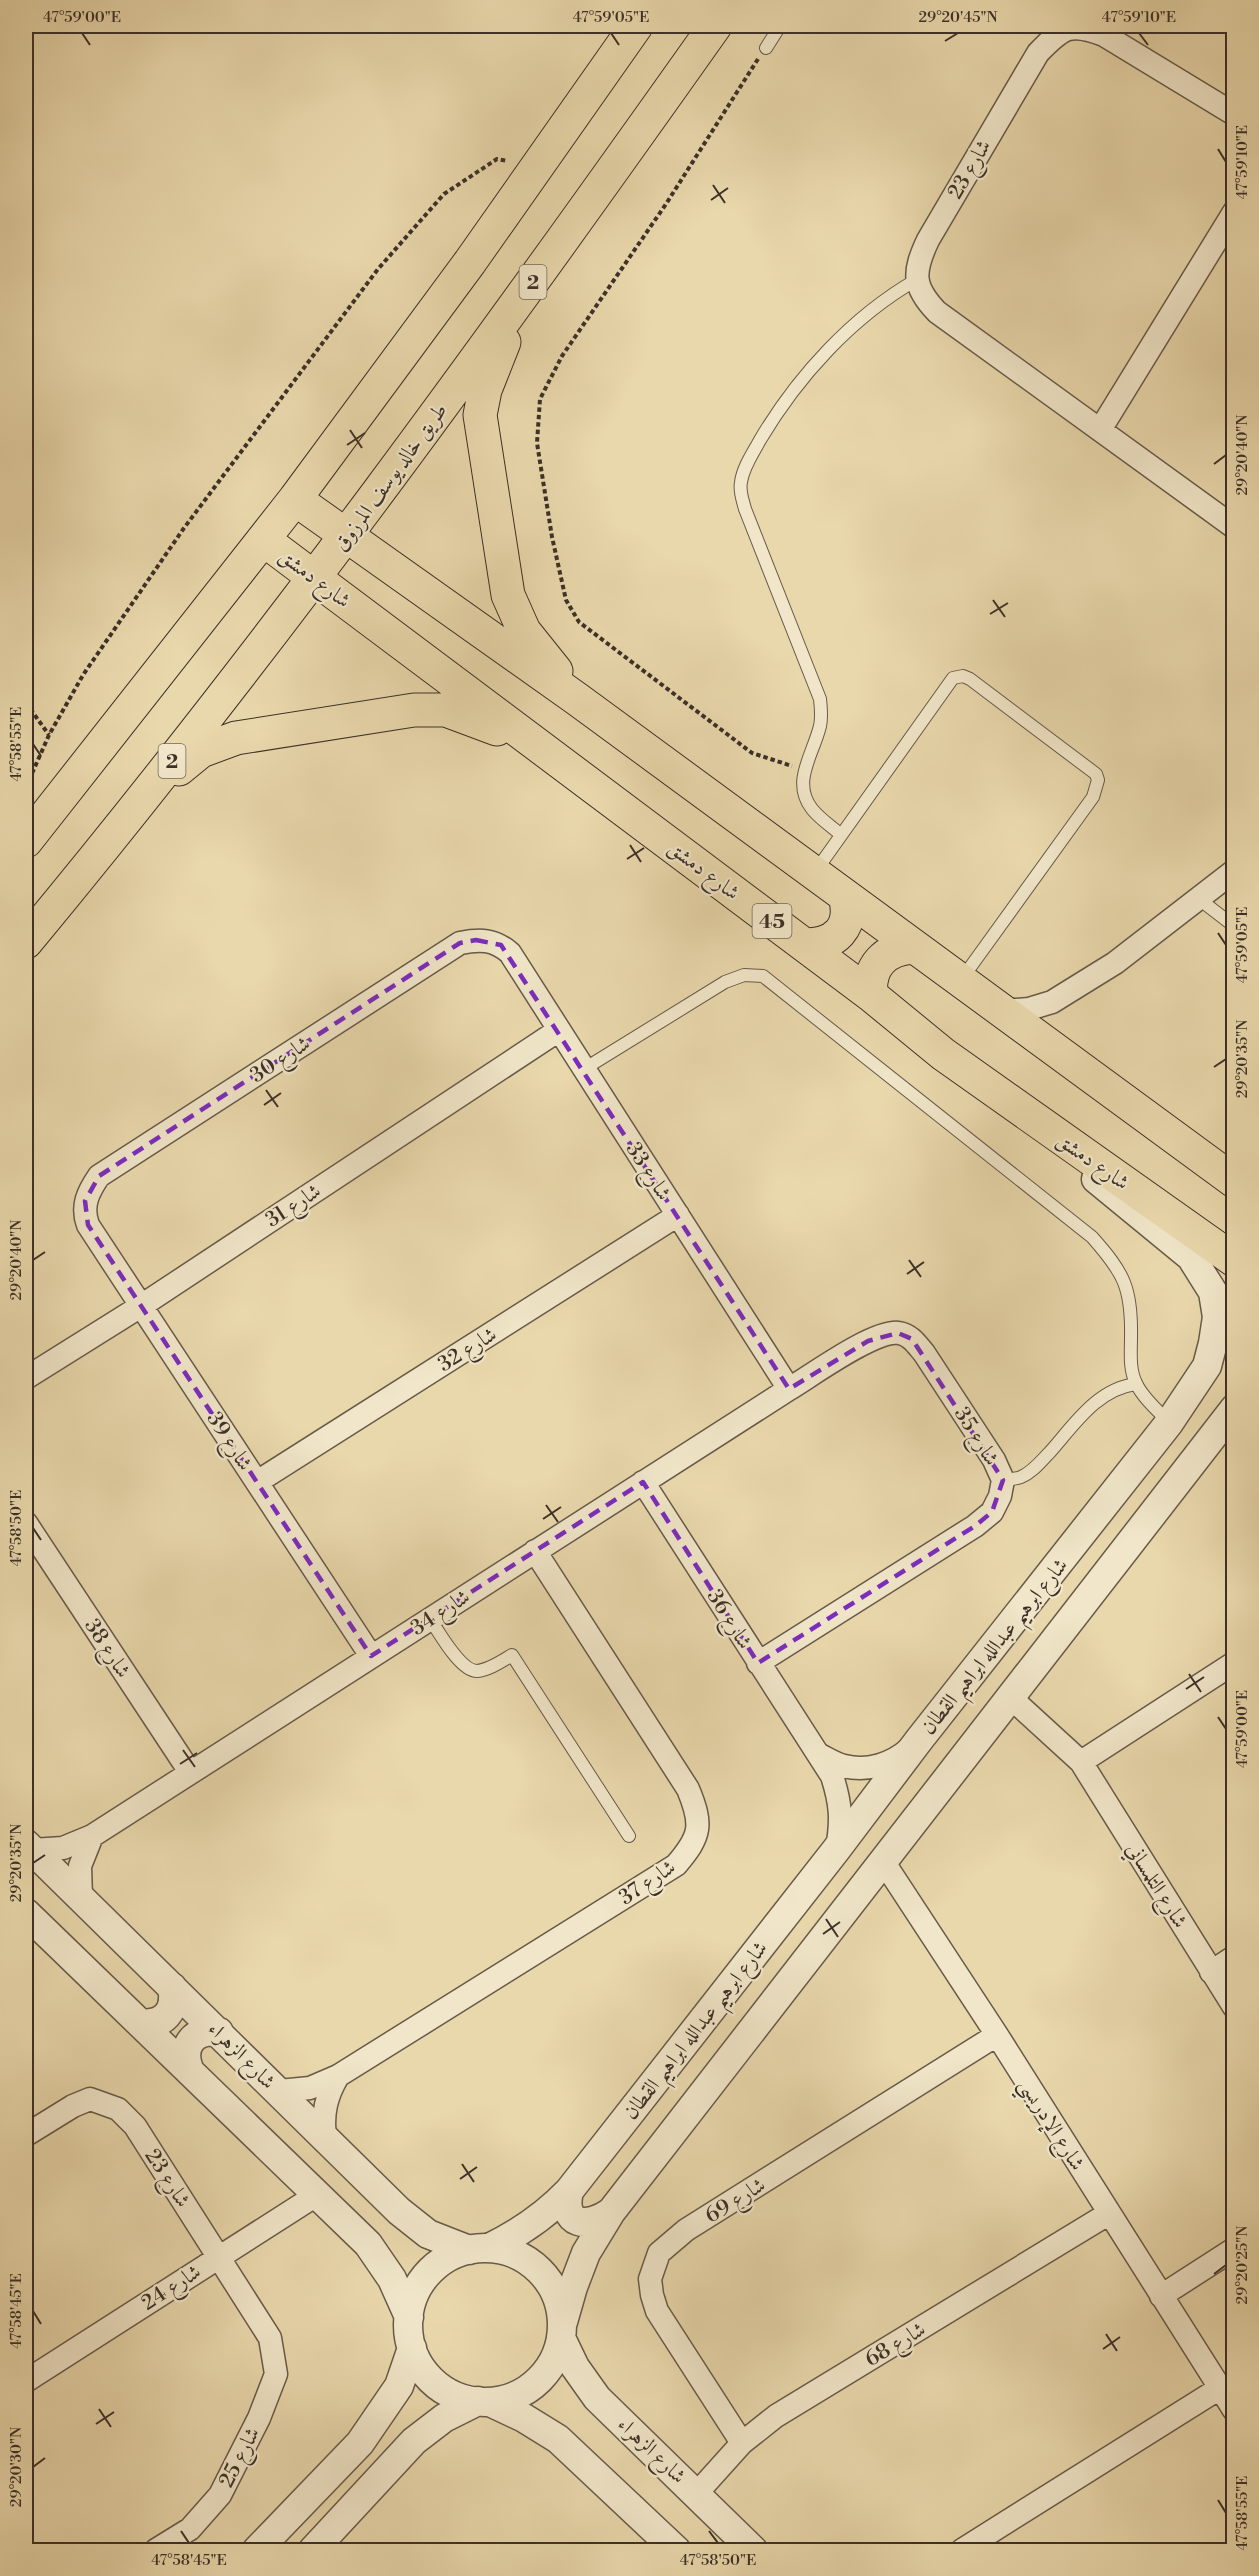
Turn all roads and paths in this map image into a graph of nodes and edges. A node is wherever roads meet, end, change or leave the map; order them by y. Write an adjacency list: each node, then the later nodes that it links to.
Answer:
1 (636, 26): 6 (main road)
2 (715, 26): 9 (main road, طريق خالد يوسف المرزوق / 2)
3 (780, 26): 4 (lane)
4 (766, 48): 20 (path)
5 (1233, 114): 8 (street, شارع 23)
6 (538, 164): 11 (main road); 18 (path)
7 (1233, 212): 10 (street)
8 (916, 280): 10 (street); 20 (lane)
9 (527, 291): 13 (main road, طريق خالد يوسف المرزوق / 2); 16 (main road)
10 (1100, 430): 12 (street)
11 (295, 499): 13 (main road); 14 (main road)
12 (1233, 527)
13 (347, 536): 15 (main road, طريق خالد يوسف المرزوق / 2); 16 (main road)
14 (264, 540): 15 (main road, شارع دمشق / 45); 24 (main road)
15 (315, 577): 19 (main road, شارع دمشق / 45); 22 (main road, طريق خالد يوسف المرزوق / 2)
16 (576, 699): 26 (main road)
17 (26, 703): 18 (path)
18 (49, 735): 21 (path)
19 (540, 747): 22 (main road); 31 (main road, شارع دمشق / 45)
20 (804, 770): 23 (lane)
21 (26, 787)
22 (115, 834): 30 (main road, طريق خالد يوسف المرزوق / 2)
23 (840, 834): 26 (lane); 34 (lane)
24 (26, 842)
25 (1233, 871): 28 (street)
26 (813, 875): 27 (main road)
27 (845, 896): 31 (main road); 32 (main road)
28 (1198, 899): 29 (lane); 36 (street)
29 (1233, 926)
30 (26, 942)
31 (805, 945): 35 (main road, شارع دمشق / 45)
32 (913, 947): 34 (main road); 35 (main road)
33 (510, 953): 37 (street, شارع 33); 42 (street, شارع 30)
34 (960, 981): 36 (main road)
35 (871, 995): 38 (main road, شارع دمشق / 45)
36 (1001, 1011): 40 (main road)
37 (559, 1030): 39 (street, شارع 33); 44 (street, شارع 31)
38 (943, 1054): 43 (main road, شارع دمشق / 45); 48 (street, شارع ابرهيم عبدالله ابراهيم القطان)
39 (584, 1069): 41 (street, شارع 33); 46 (lane)
40 (1233, 1181)
41 (678, 1215): 47 (street, شارع 33); 51 (street, شارع 32)
42 (88, 1225): 44 (street, شارع 39)
43 (1233, 1260)
44 (141, 1306): 45 (street, شارع 31); 51 (street, شارع 39)
45 (26, 1378)
46 (1136, 1384): 48 (lane); 50 (lane)
47 (789, 1389): 50 (street, شارع 35); 52 (street, شارع 34)
48 (1177, 1413): 49 (street); 53 (street, شارع ابرهيم عبدالله ابراهيم القطان)
49 (1228, 1424): 55 (street, شارع ابرهيم عبدالله ابراهيم القطان)
50 (1003, 1480): 62 (street, شارع 35)
51 (257, 1482): 60 (street, شارع 39)
52 (643, 1482): 57 (street, شارع 34); 62 (street, شارع 36)
53 (1107, 1504): 55 (street); 56 (street, شارع ابرهيم عبدالله ابراهيم القطان)
54 (26, 1523): 67 (street, شارع 38)
55 (1144, 1525): 58 (street, شارع ابرهيم عبدالله ابراهيم القطان)
56 (1076, 1543): 58 (street); 64 (street, شارع ابرهيم عبدالله ابراهيم القطان)
57 (535, 1551): 59 (street, شارع 34); 87 (street, شارع 37)
58 (1112, 1566): 63 (street, شارع ابرهيم عبدالله ابراهيم القطان)
59 (430, 1619): 60 (street, شارع 34); 69 (lane)
60 (371, 1656): 67 (street, شارع 34)
61 (1233, 1663): 66 (street)
62 (758, 1664): 65 (street, شارع 36)
63 (1011, 1698): 66 (street, شارع التلمساني); 72 (street, شارع ابرهيم عبدالله ابراهيم القطان)
64 (919, 1740): 65 (street); 71 (street, شارع ابرهيم عبدالله ابراهيم القطان)
65 (818, 1754): 71 (street, شارع 36)
66 (1081, 1762): 76 (street, شارع التلمساني)
67 (190, 1772): 68 (street, شارع 34)
68 (92, 1836): 70 (street, شارع 34); 73 (street)
69 (630, 1836)
70 (29, 1847): 73 (street, شارع الزهراء)
71 (836, 1851): 78 (street, شارع ابرهيم عبدالله ابراهيم القطان)
72 (884, 1861): 80 (street, شارع ابرهيم عبدالله ابراهيم القطان); 83 (street, شارع الإدريسي)
73 (81, 1898): 77 (street, شارع الزهراء)
74 (26, 1915): 81 (street)
75 (1233, 1957): 76 (street)
76 (1211, 1972): 79 (street, شارع التلمساني)
77 (172, 1987): 81 (street); 82 (street, شارع الزهراء)
78 (727, 1989): 80 (street); 84 (street, شارع ابرهيم عبدالله ابراهيم القطان)
79 (1233, 2007)
80 (767, 2012): 85 (street, شارع ابرهيم عبدالله ابراهيم القطان)
81 (140, 2023): 86 (street)
82 (219, 2032): 86 (street); 88 (street, شارع الزهراء)
83 (997, 2035): 94 (street, شارع الإدريسي); 108 (street, شارع 69)
84 (687, 2041): 85 (street); 91 (street, شارع ابرهيم عبدالله ابراهيم القطان)
85 (723, 2068): 93 (street, شارع ابرهيم عبدالله ابراهيم القطان)
86 (189, 2070): 92 (street)
87 (338, 2076): 88 (street, شارع 37); 90 (street)
88 (279, 2091): 90 (street, شارع الزهراء)
89 (26, 2136): 97 (street, شارع 23)
90 (325, 2137): 95 (street, شارع الزهراء)
91 (569, 2191): 93 (street); 95 (street, شارع ابرهيم عبدالله ابراهيم القطان)
92 (318, 2194): 97 (street, شارع 24); 99 (street)
93 (610, 2212): 100 (street, شارع ابرهيم عبدالله ابراهيم القطان)
94 (1108, 2214): 98 (street, شارع الإدريسي); 108 (street, شارع 68)
95 (479, 2249): 99 (street); 100 (street)
96 (1233, 2249): 98 (street)
97 (218, 2256): 101 (street, شارع 23); 103 (street, شارع 24)
98 (1161, 2296): 104 (street, شارع الإدريسي)
99 (409, 2317): 102 (street)
100 (562, 2331): 105 (street); 110 (street, شارع الزهراء)
101 (270, 2338): 111 (street, شارع 25)
102 (412, 2348): 105 (street); 107 (street)
103 (26, 2381)
104 (1220, 2388): 106 (street, شارع الإدريسي); 116 (street)
105 (484, 2402): 109 (street); 114 (street)
106 (1233, 2410)
107 (360, 2443): 109 (street); 112 (street)
108 (742, 2443): 110 (street, شارع 68)
109 (390, 2466): 113 (street)
110 (697, 2493): 115 (street, شارع الزهراء)
111 (156, 2550)
112 (257, 2550)
113 (313, 2550)
114 (676, 2550)
115 (753, 2550)
116 (962, 2550)

